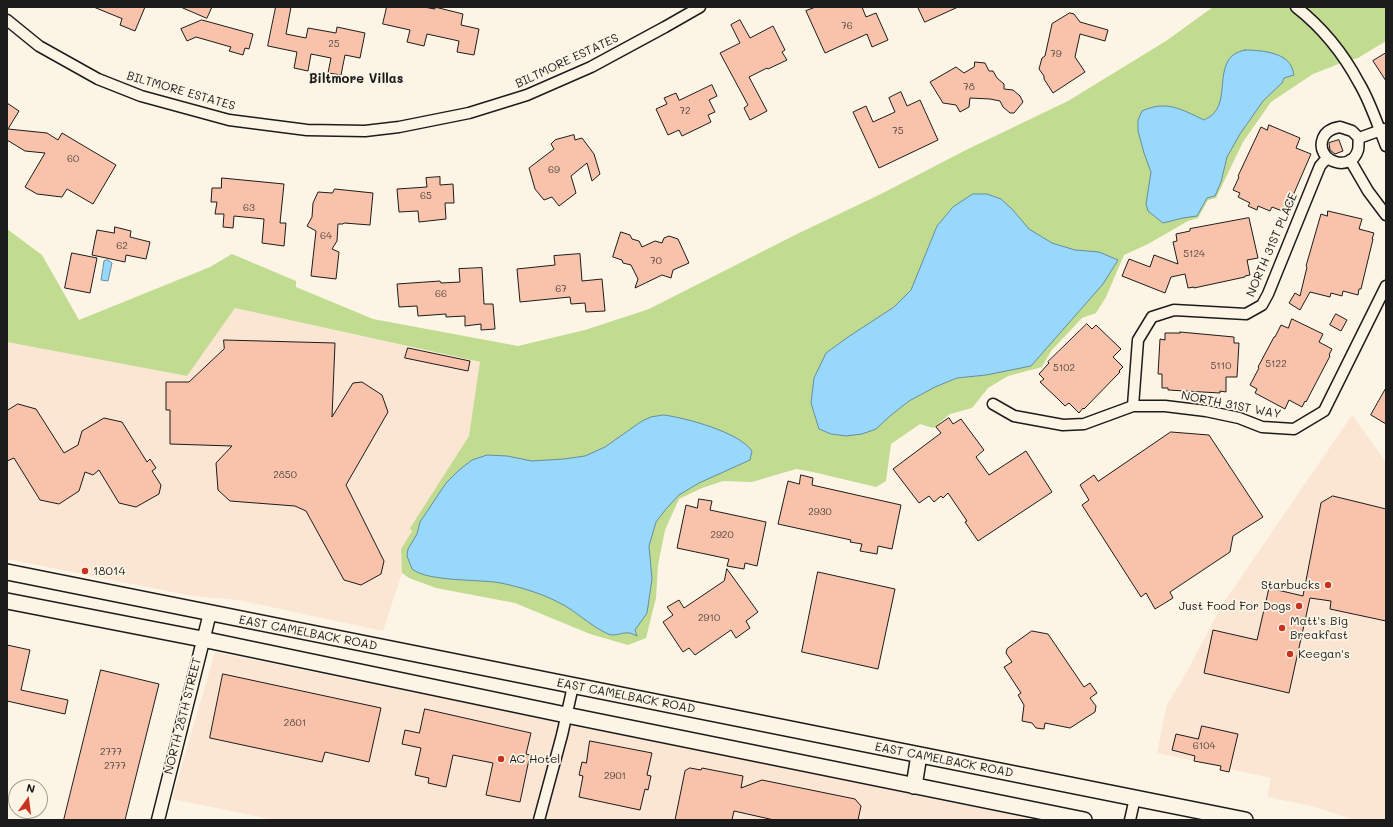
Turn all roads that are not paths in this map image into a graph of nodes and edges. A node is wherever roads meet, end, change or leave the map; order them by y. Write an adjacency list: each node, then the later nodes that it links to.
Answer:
1 (700, 7): 3 (street, BILTMORE ESTATES)
2 (1296, 7): 4 (street)
3 (7, 20)
4 (1383, 129): 5 (street); 6 (street)
5 (1359, 138): 7 (street); 8 (street)
6 (1386, 146)
7 (1327, 158): 8 (street); 12 (street, NORTH 31ST PLACE)
8 (1350, 160): 9 (street)
9 (1386, 215)
10 (1386, 286): 12 (street, NORTH 31ST WAY)
11 (993, 404): 12 (street)
12 (1133, 406)
13 (7, 572): 15 (main road, EAST CAMELBACK ROAD)
14 (7, 601): 16 (main road)
15 (210, 613): 16 (street, NORTH 28TH STREET); 17 (main road, EAST CAMELBACK ROAD)
16 (202, 639): 18 (main road); 22 (street, NORTH 28TH STREET)
17 (572, 686): 18 (street); 19 (main road, EAST CAMELBACK ROAD)
18 (566, 715): 20 (main road); 23 (street)
19 (919, 755): 20 (main road); 21 (main road, EAST CAMELBACK ROAD)
20 (914, 786): 24 (main road)
21 (1136, 798): 25 (street); 26 (main road, EAST CAMELBACK ROAD)
22 (158, 820)
23 (539, 820)
24 (1084, 820)
25 (1130, 820)
26 (1245, 820)

